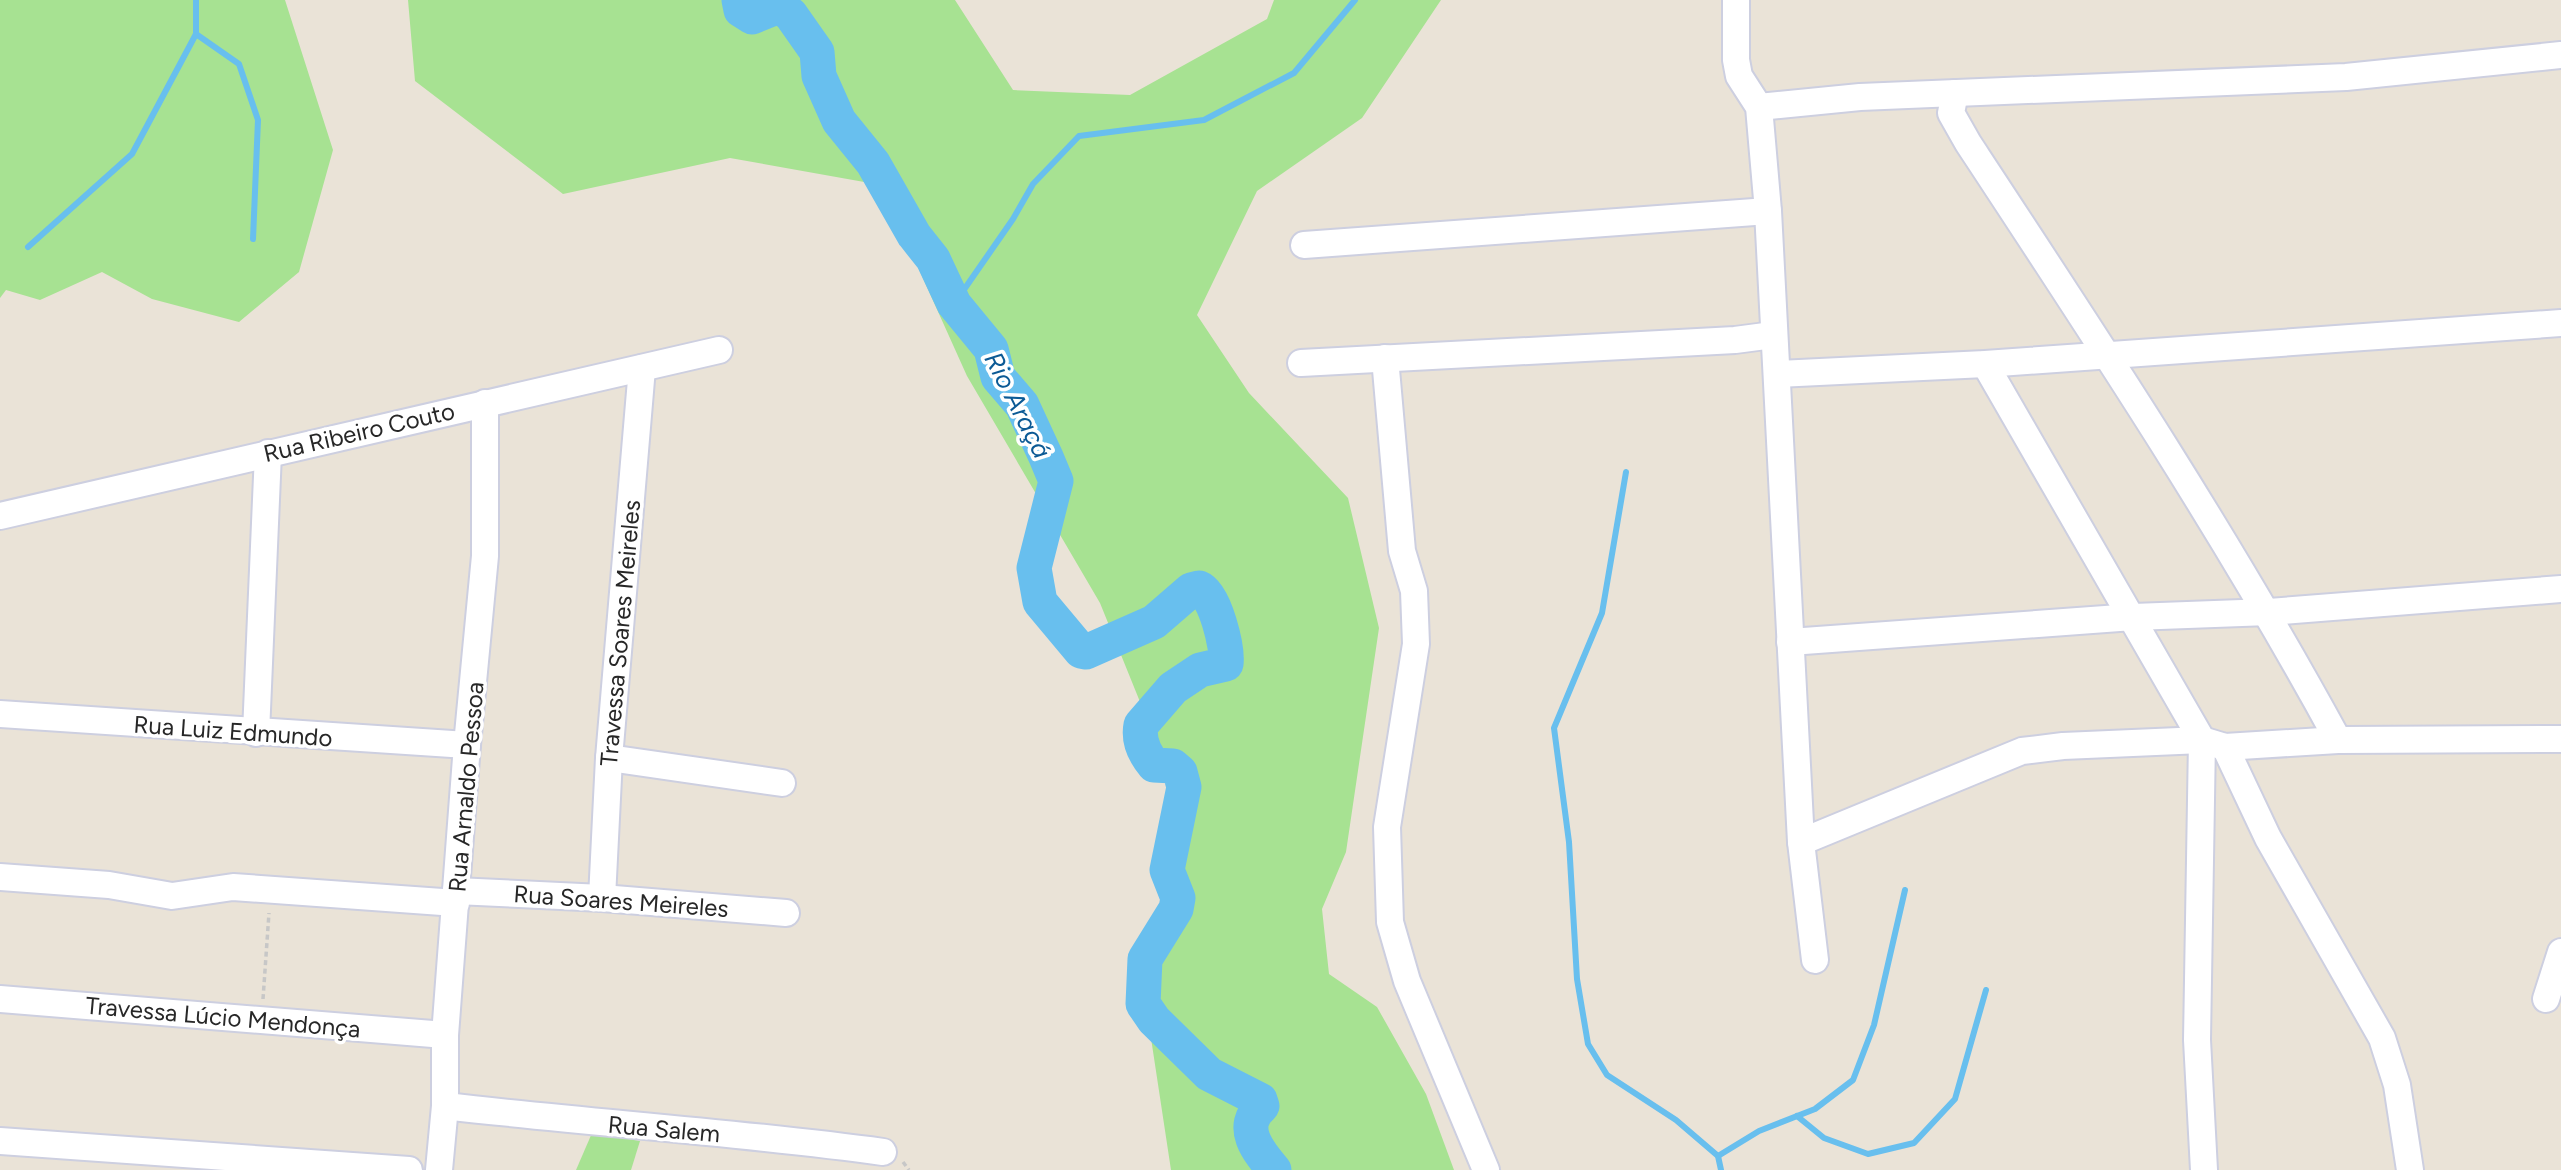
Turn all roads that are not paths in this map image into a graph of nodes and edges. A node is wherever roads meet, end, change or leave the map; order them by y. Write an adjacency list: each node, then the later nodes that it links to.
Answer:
1 (1736, 0): 4 (street)
2 (2561, 54): 3 (street)
3 (1955, 93): 4 (street); 10 (street)
4 (1759, 107): 5 (street)
5 (1768, 211): 6 (street); 8 (street)
6 (1304, 245)
7 (2561, 323): 10 (street)
8 (1773, 335): 11 (street); 15 (street)
9 (719, 350): 14 (street, Rua Ribeiro Couto)
10 (2107, 354): 13 (street); 20 (street)
11 (1385, 358): 12 (street); 46 (street)
12 (1301, 363)
13 (1985, 364): 15 (street); 21 (street)
14 (642, 368): 16 (street, Rua Ribeiro Couto); 29 (street, Travessa Soares Meireles)
15 (1777, 374): 22 (street)
16 (485, 403): 17 (street, Rua Ribeiro Couto); 28 (street, Rua Arnaldo Pessoa)
17 (268, 453): 18 (street, Rua Ribeiro Couto); 24 (street)
18 (0, 516)
19 (2561, 589): 20 (street)
20 (2269, 612): 21 (street); 26 (street)
21 (2133, 617): 22 (street); 27 (street)
22 (1790, 642): 31 (street)
23 (0, 714): 24 (street, Rua Luiz Edmundo)
24 (256, 733): 28 (street, Rua Luiz Edmundo)
25 (2561, 739): 26 (street)
26 (2338, 740): 27 (street)
27 (2213, 743): 31 (street); 47 (street); 48 (street)
28 (467, 745): 33 (street, Rua Arnaldo Pessoa)
29 (609, 758): 30 (street); 34 (street, Travessa Soares Meireles)
30 (782, 783)
31 (1801, 842): 37 (street)
32 (0, 877): 33 (street, Rua Soares Meireles)
33 (456, 897): 34 (street, Rua Soares Meireles); 40 (street, Rua Arnaldo Pessoa)
34 (602, 898): 35 (street, Rua Soares Meireles)
35 (786, 913)
36 (2561, 952): 39 (street)
37 (1815, 960)
38 (0, 999): 40 (street, Travessa Lúcio Mendonça)
39 (2546, 999)
40 (446, 1035): 41 (street, Rua Arnaldo Pessoa)
41 (445, 1106): 43 (street, Rua Salem); 45 (street, Rua Arnaldo Pessoa)
42 (0, 1141): 44 (street)
43 (883, 1152)
44 (409, 1170)
45 (439, 1170)
46 (1486, 1170)
47 (2204, 1170)
48 (2410, 1170)

